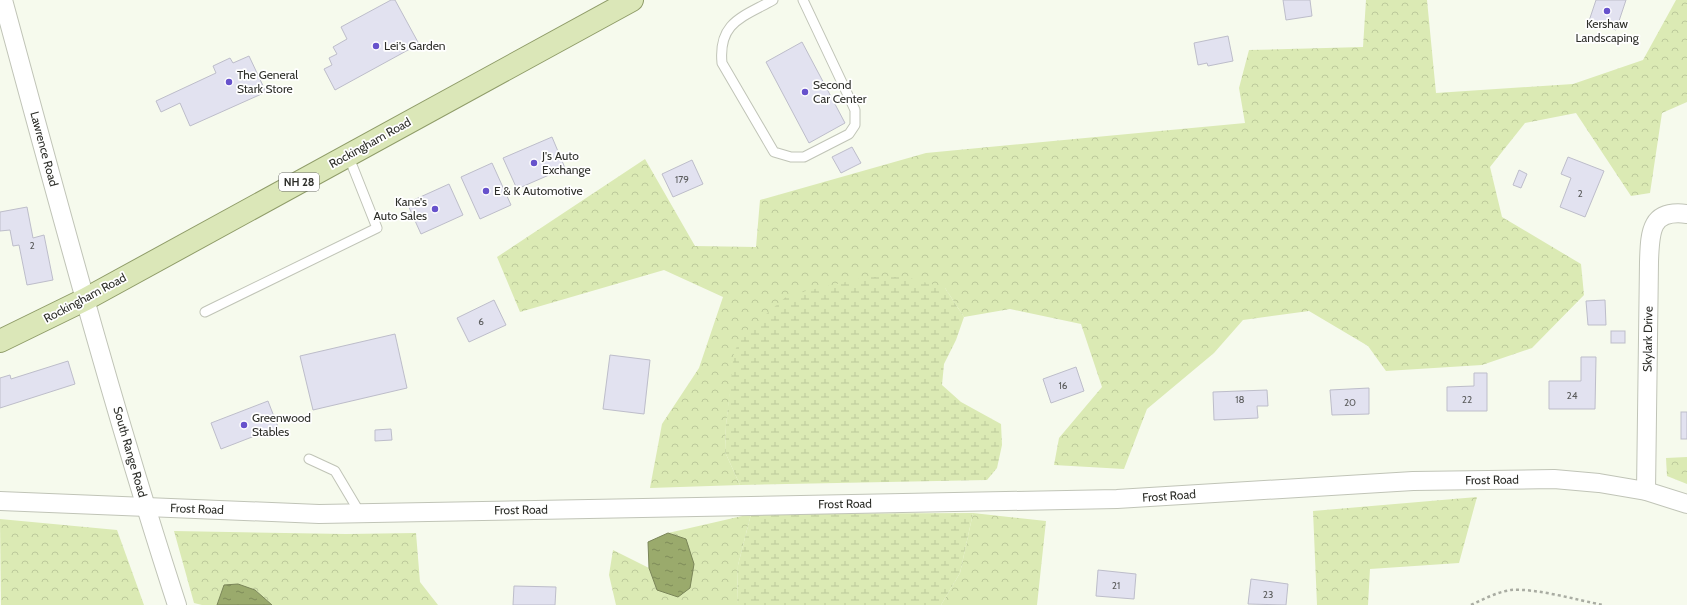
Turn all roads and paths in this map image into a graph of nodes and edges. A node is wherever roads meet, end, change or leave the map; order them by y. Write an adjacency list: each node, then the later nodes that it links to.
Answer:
1 (3, 0): 7 (street, Lawrence Road)
2 (632, 0): 5 (main road, Rockingham Road / NH 28)
3 (773, 0): 4 (lane)
4 (803, 0)
5 (348, 155): 7 (main road, Rockingham Road / NH 28); 8 (lane)
6 (1687, 214): 11 (street, Skylark Drive)
7 (86, 298): 9 (main road, Rockingham Road / NH 28); 14 (street, South Range Road)
8 (205, 312)
9 (0, 341)
10 (309, 459): 15 (lane)
11 (1646, 492): 13 (street, Frost Road); 15 (street, Frost Road)
12 (0, 501): 14 (street, Frost Road)
13 (1687, 504)
14 (145, 507): 15 (street, Frost Road); 16 (street, South Range Road)
15 (360, 513)
16 (177, 605)
17 (1471, 605): 18 (path)
18 (1603, 605)

